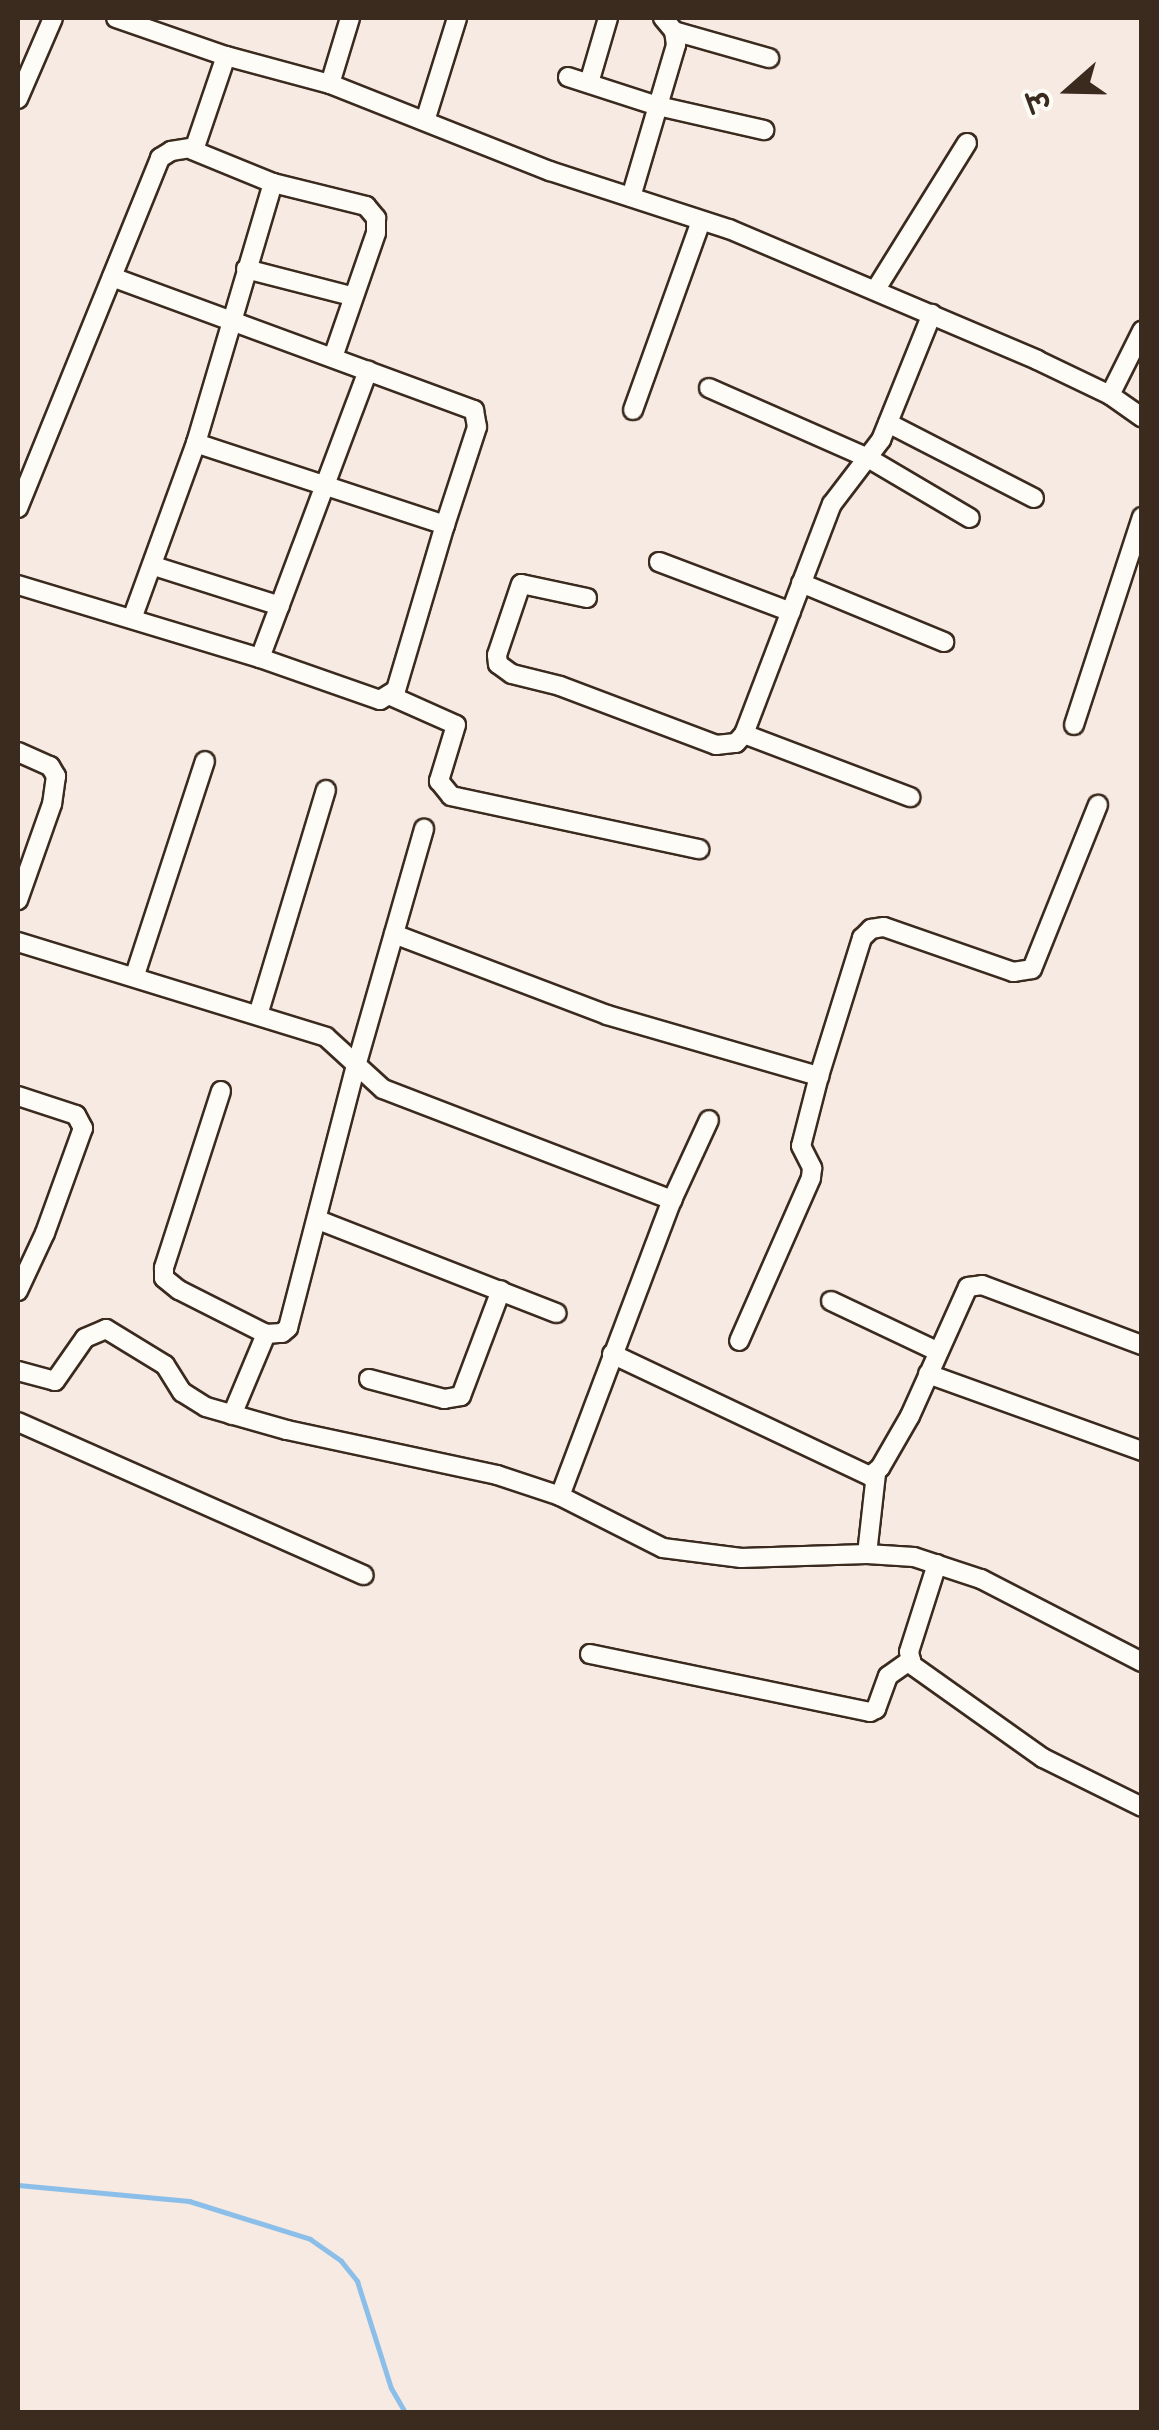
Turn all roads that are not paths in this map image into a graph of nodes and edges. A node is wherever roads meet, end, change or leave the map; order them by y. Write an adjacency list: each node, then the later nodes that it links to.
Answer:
1 (53, 18): 12 (street)
2 (350, 18): 11 (street)
3 (458, 18): 14 (street)
4 (608, 18): 10 (street)
5 (123, 19): 7 (street)
6 (668, 24): 8 (street); 13 (street)
7 (226, 56): 11 (street); 17 (street)
8 (768, 58)
9 (568, 77): 10 (street)
10 (588, 83): 13 (street)
11 (330, 84): 14 (street)
12 (18, 99)
13 (658, 106): 15 (street); 19 (street)
14 (426, 121): 19 (street)
15 (764, 130)
16 (968, 142): 23 (street)
17 (192, 150): 18 (street); 22 (street)
18 (273, 183): 21 (street); 24 (street)
19 (632, 197): 20 (street)
20 (700, 222): 23 (street); 32 (street)
21 (246, 268): 24 (street); 26 (street)
22 (112, 277): 26 (street); 39 (street)
23 (876, 289): 25 (street)
24 (351, 296): 28 (street)
25 (932, 314): 31 (street); 34 (street)
26 (230, 323): 28 (street); 35 (street)
27 (1142, 331): 31 (street)
28 (333, 357): 29 (street)
29 (368, 371): 37 (street); 42 (street)
30 (708, 388): 36 (street)
31 (1110, 396): 33 (street)
32 (633, 410)
33 (1142, 417)
34 (888, 423): 36 (street); 38 (street)
35 (196, 442): 37 (street); 44 (street)
36 (868, 458): 41 (street); 45 (street)
37 (327, 485): 42 (street); 48 (street)
38 (1034, 498)
39 (18, 508)
40 (1142, 517): 54 (street)
41 (970, 518)
42 (445, 525): 53 (street)
43 (659, 562): 49 (street)
44 (154, 566): 48 (street); 50 (street)
45 (802, 583): 49 (street); 51 (street)
46 (18, 585): 50 (street)
47 (587, 598): 55 (street)
48 (280, 606): 52 (street)
49 (790, 612): 55 (street)
50 (132, 619): 52 (street)
51 (944, 642)
52 (260, 658): 53 (street)
53 (391, 696): 62 (street)
54 (1074, 726)
55 (744, 734): 59 (street)
56 (18, 752): 63 (street)
57 (205, 761): 66 (street)
58 (326, 790): 67 (street)
59 (910, 797)
60 (1098, 805): 69 (street)
61 (424, 829): 64 (street)
62 (699, 848)
63 (18, 900)
64 (394, 934): 68 (street); 69 (street)
65 (18, 942): 66 (street)
66 (135, 975): 67 (street)
67 (258, 1014): 68 (street)
68 (356, 1066): 73 (street); 74 (street)
69 (819, 1076): 80 (street)
70 (221, 1091): 79 (street)
71 (18, 1096): 76 (street)
72 (709, 1120): 73 (street)
73 (672, 1200): 83 (street)
74 (318, 1220): 75 (street); 79 (street)
75 (500, 1290): 78 (street); 86 (street)
76 (18, 1291)
77 (832, 1301): 82 (street)
78 (556, 1313)
79 (266, 1334): 87 (street)
80 (739, 1340)
81 (1142, 1345): 82 (street)
82 (937, 1351): 85 (street)
83 (612, 1354): 90 (street); 91 (street)
84 (18, 1371): 87 (street)
85 (928, 1374): 89 (street); 90 (street)
86 (369, 1379)
87 (232, 1415): 91 (street)
88 (18, 1422): 94 (street)
89 (1142, 1451)
90 (876, 1474): 92 (street)
91 (560, 1496): 92 (street)
92 (867, 1554): 93 (street)
93 (937, 1564): 96 (street); 97 (street)
94 (364, 1575)
95 (590, 1654): 96 (street)
96 (911, 1660): 98 (street)
97 (1142, 1662)
98 (1142, 1807)

